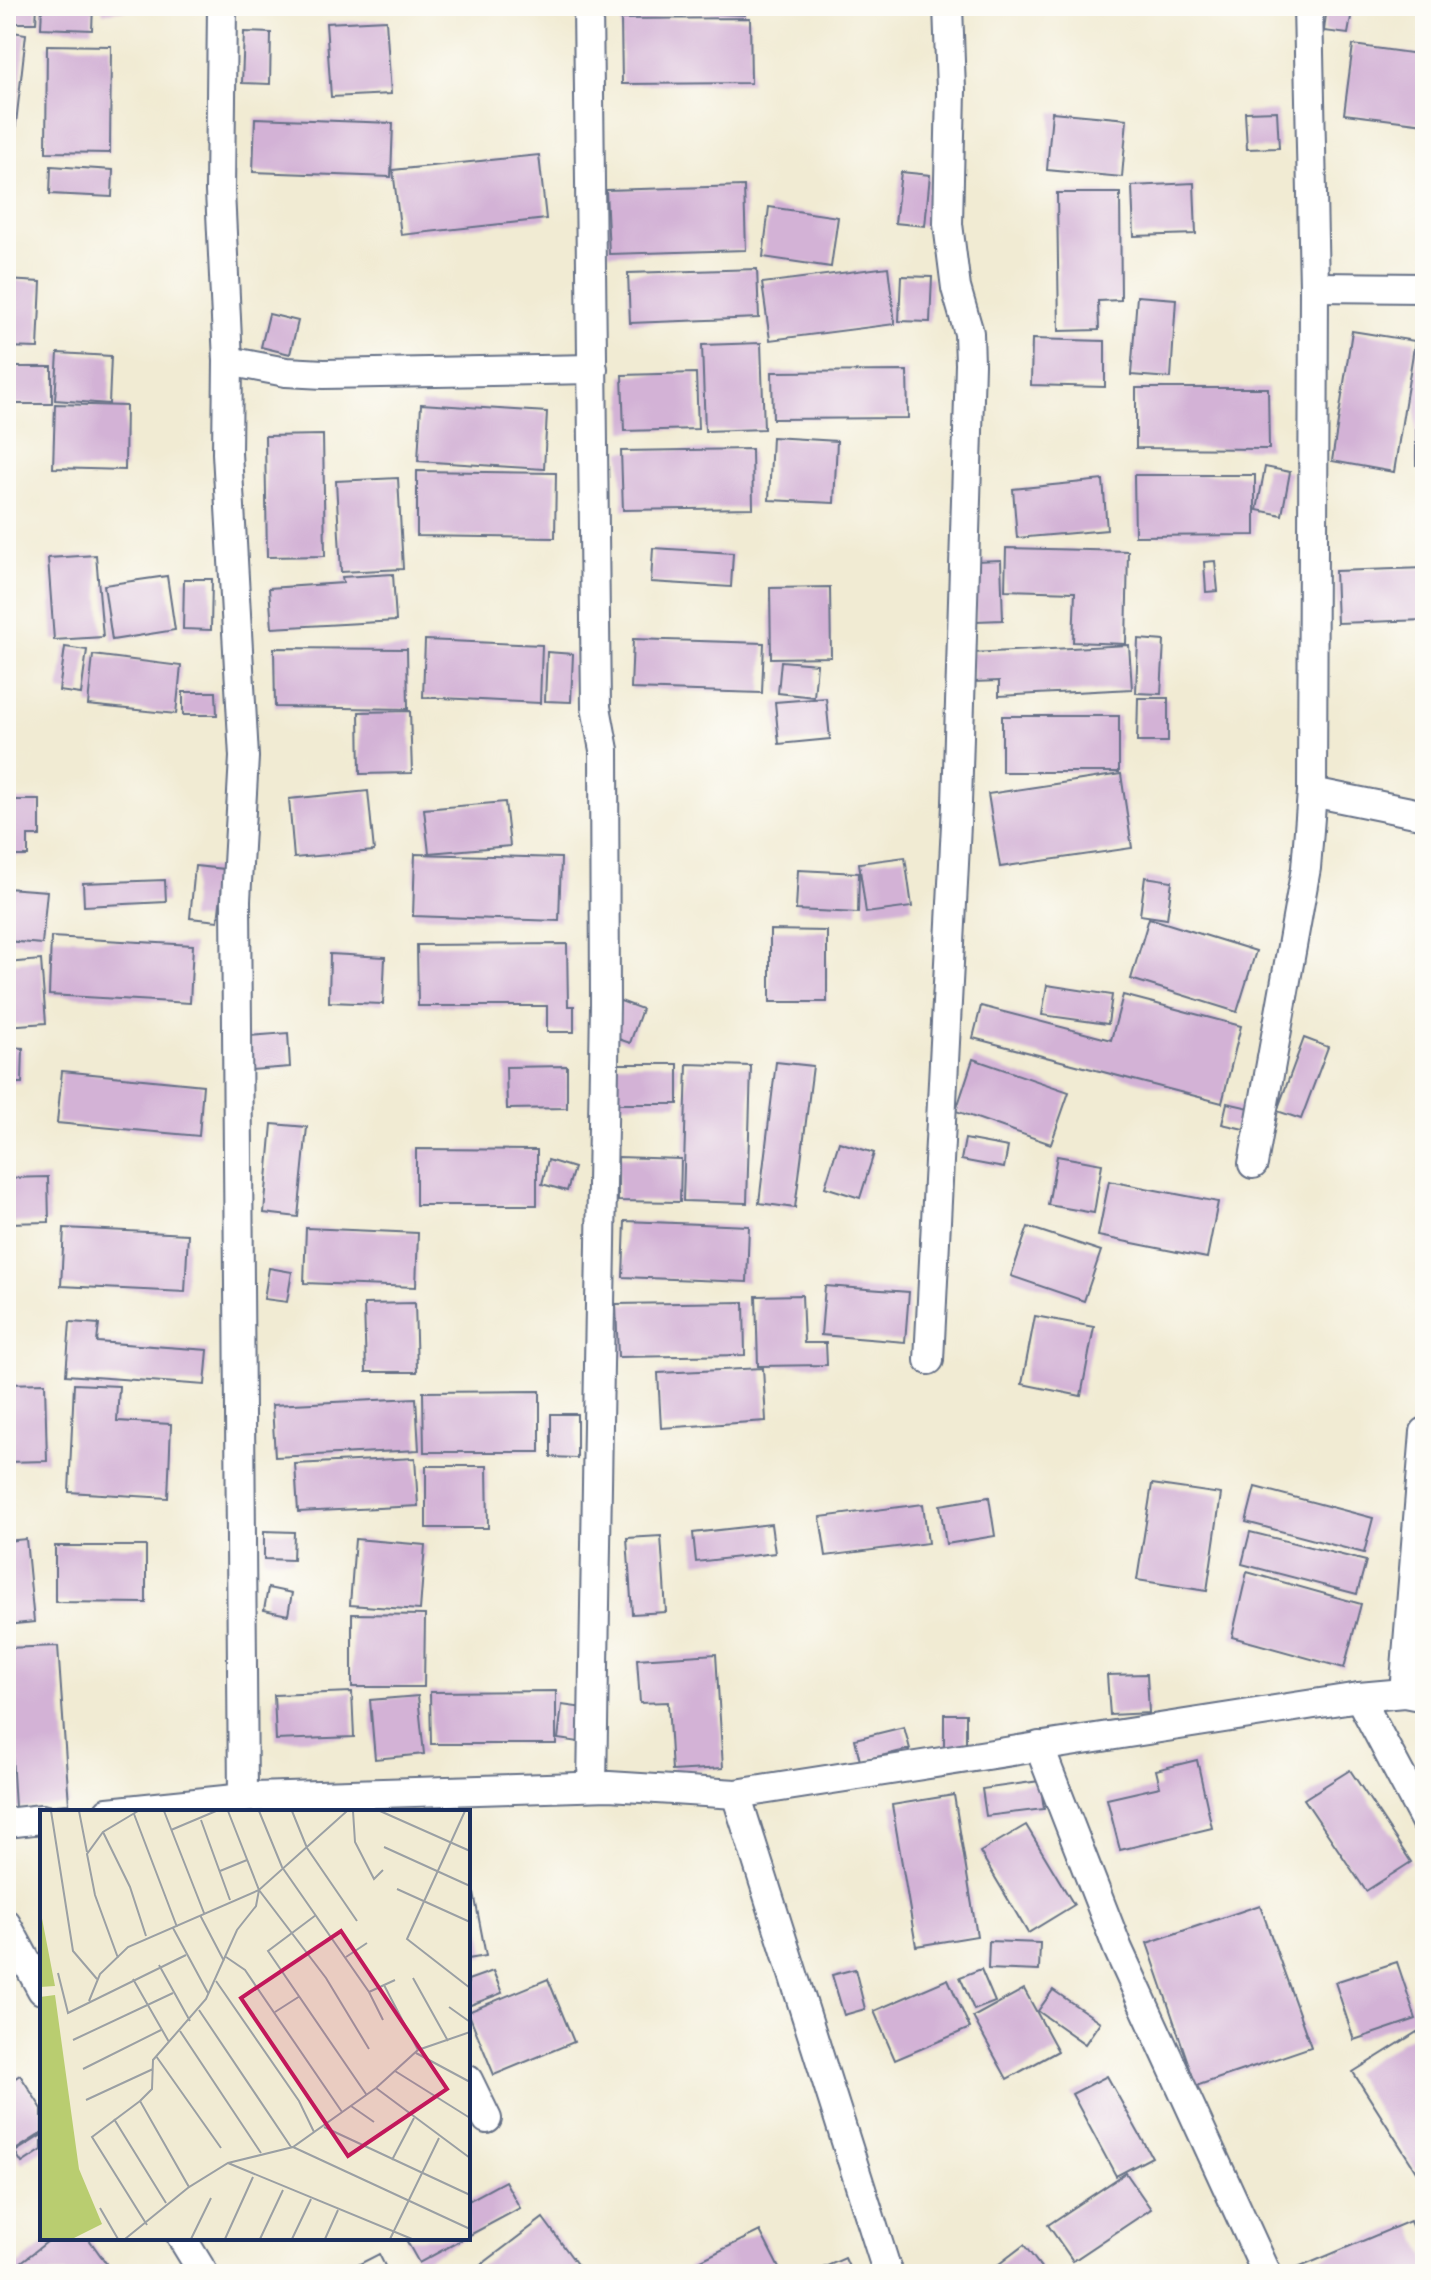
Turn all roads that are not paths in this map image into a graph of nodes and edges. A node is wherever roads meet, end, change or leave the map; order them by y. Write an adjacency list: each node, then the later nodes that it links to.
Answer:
1 (222, 6): 7 (street)
2 (588, 6): 8 (street)
3 (948, 6): 12 (street)
4 (1308, 6): 5 (street)
5 (1314, 287): 6 (street); 9 (street)
6 (1425, 288)
7 (228, 361): 8 (street); 19 (street)
8 (593, 369): 17 (street)
9 (1312, 792): 10 (street); 11 (street)
10 (1425, 815)
11 (1253, 1164)
12 (929, 1360)
13 (1425, 1432): 14 (street)
14 (1415, 1695): 15 (street)
15 (1359, 1697): 16 (street); 23 (street)
16 (1039, 1746): 18 (street); 32 (street)
17 (592, 1786): 18 (street); 20 (street)
18 (736, 1794): 31 (street)
19 (243, 1797): 20 (street); 21 (street)
20 (368, 1803)
21 (126, 1810)
22 (40, 1819): 24 (street)
23 (1425, 1821)
24 (6, 1823)
25 (6, 1924): 26 (street)
26 (40, 1986)
27 (470, 2084): 28 (street)
28 (487, 2119)
29 (183, 2240): 30 (street)
30 (204, 2274)
31 (888, 2274)
32 (1267, 2274)

